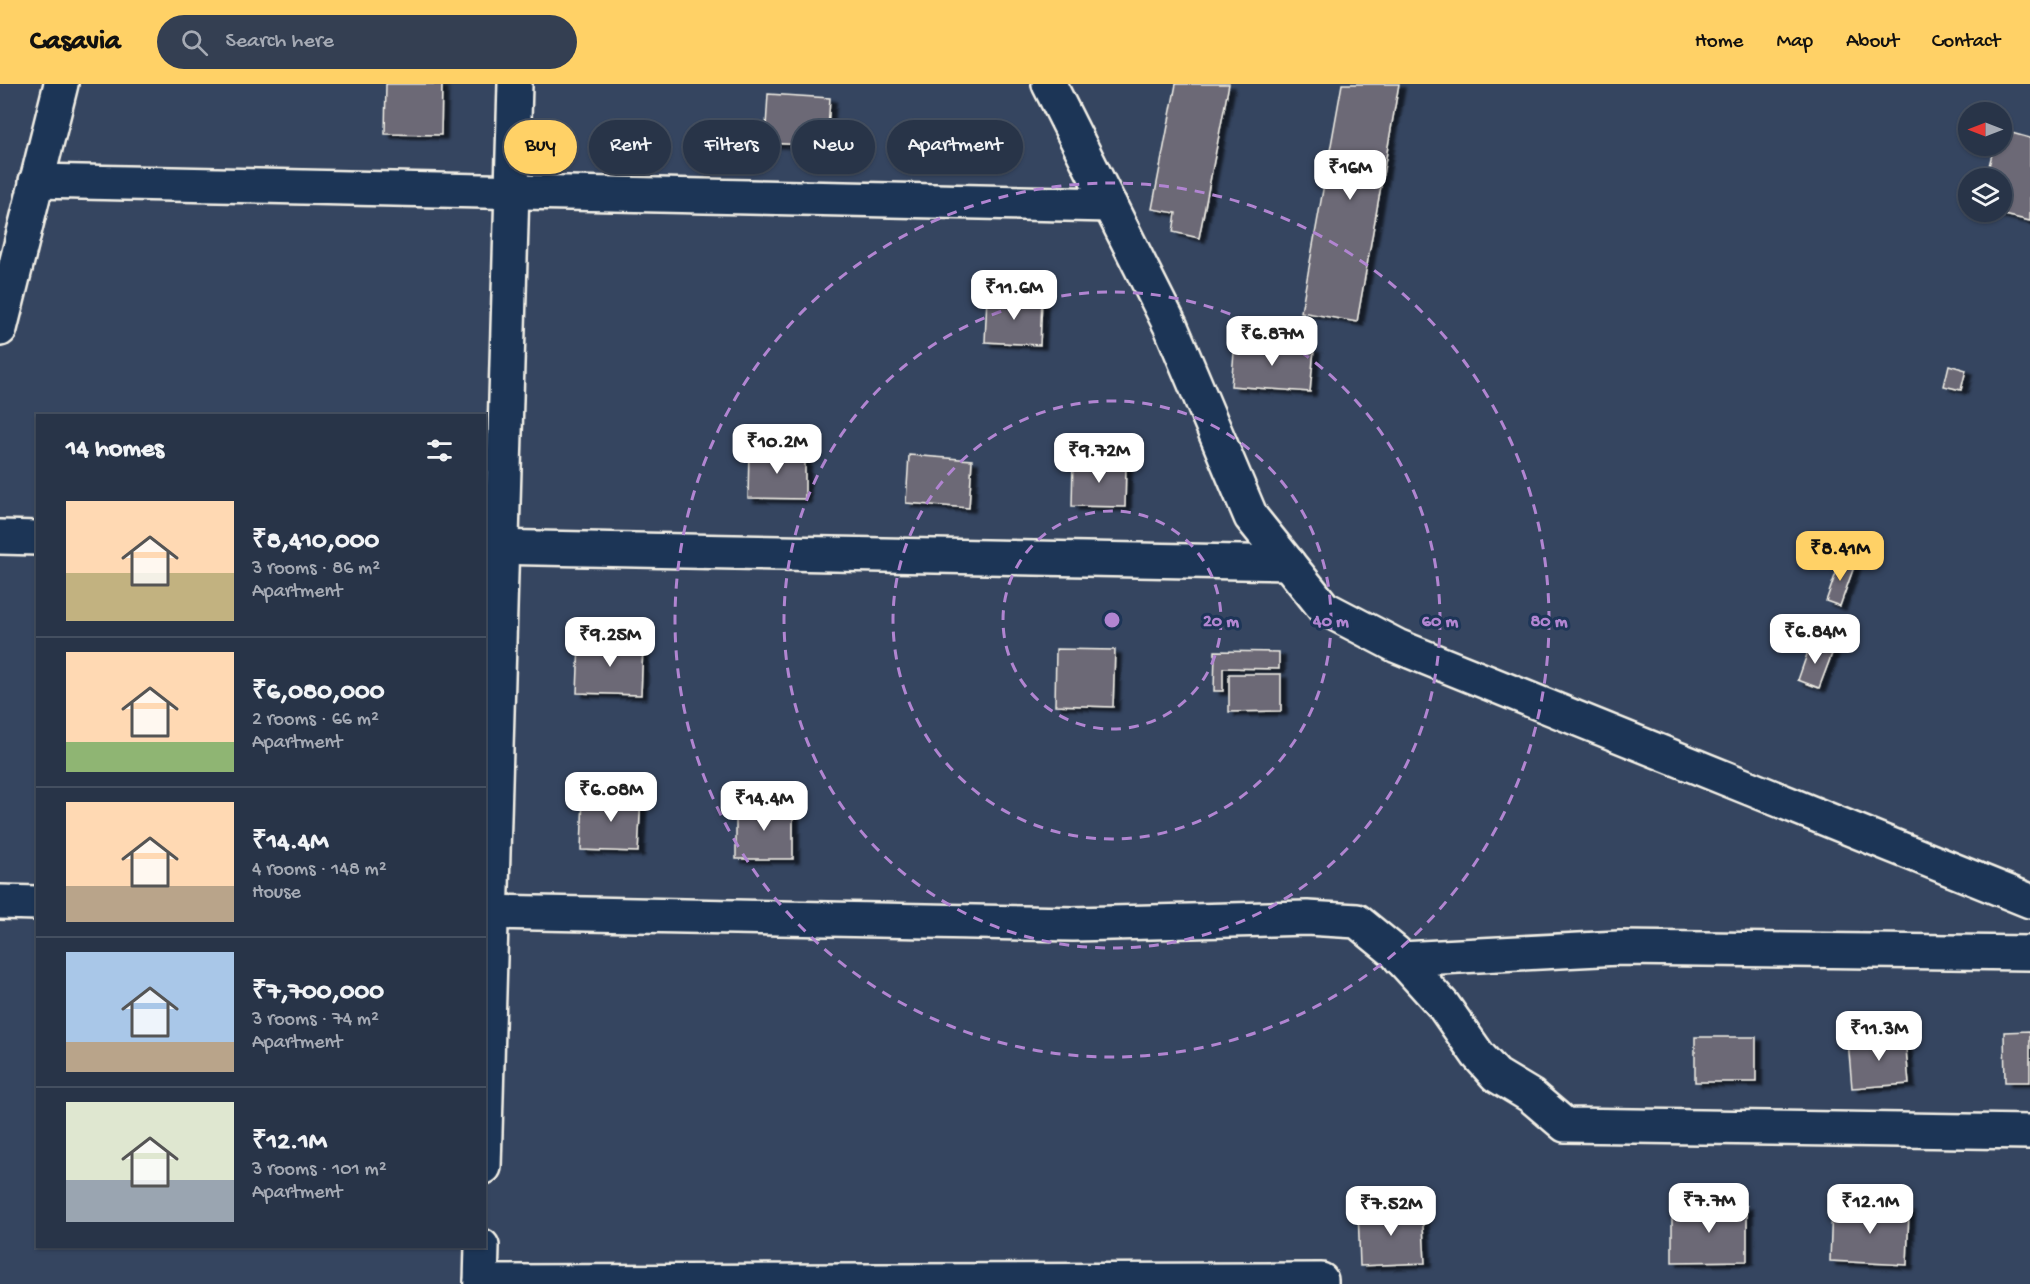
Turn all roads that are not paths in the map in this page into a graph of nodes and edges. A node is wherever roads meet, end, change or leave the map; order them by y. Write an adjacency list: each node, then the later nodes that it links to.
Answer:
1 (61, 84): 4 (street)
2 (515, 84): 5 (street)
3 (1050, 84): 6 (street)
4 (36, 181): 5 (street); 7 (street)
5 (513, 191): 6 (street); 10 (street)
6 (1110, 204): 11 (street)
7 (0, 329)
8 (0, 537): 9 (street)
9 (36, 538)
10 (493, 547): 11 (street); 15 (street)
11 (1288, 562): 12 (street)
12 (2030, 901)
13 (0, 902): 14 (street)
14 (36, 903)
15 (488, 912): 17 (street); 18 (street)
16 (2030, 953): 17 (street)
17 (1401, 959): 19 (street)
18 (486, 1040)
19 (2030, 1132)
20 (482, 1248): 21 (street)
21 (481, 1283): 22 (street)
22 (1321, 1284)

